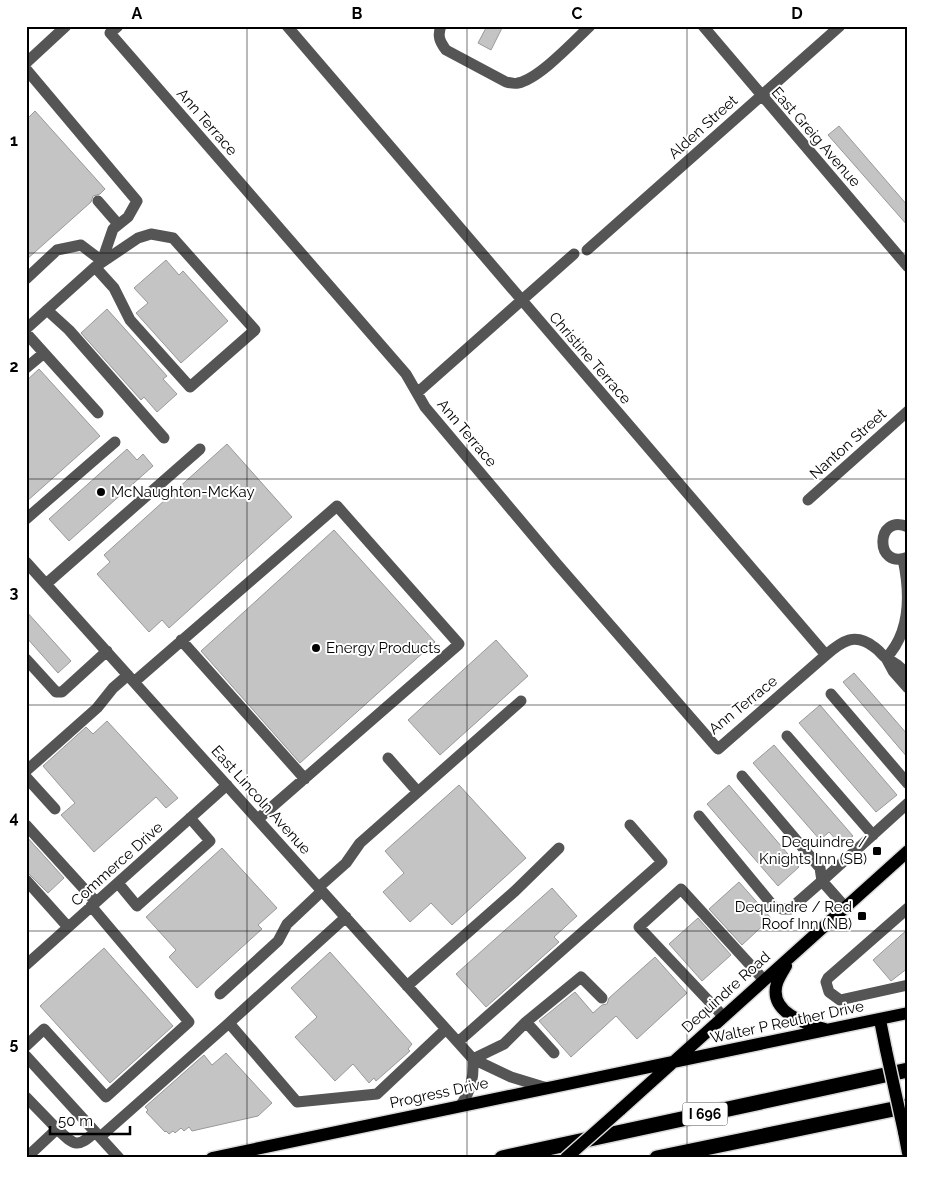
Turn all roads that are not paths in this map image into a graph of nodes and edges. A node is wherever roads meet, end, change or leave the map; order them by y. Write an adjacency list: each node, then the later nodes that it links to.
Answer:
1 (66, 26): 8 (street)
2 (118, 26): 24 (street, Ann Terrace)
3 (287, 26): 18 (street, Christine Terrace)
4 (441, 26): 5 (street)
5 (590, 26)
6 (703, 26): 10 (street, East Greig Avenue)
7 (840, 26): 10 (street, Alden Street)
8 (26, 63)
9 (26, 69): 12 (street)
10 (761, 96): 13 (street, Alden Street); 16 (street, East Greig Avenue)
11 (98, 201): 12 (street)
12 (118, 224): 15 (street)
13 (586, 250)
14 (574, 254): 18 (street)
15 (99, 264): 15 (street); 17 (street); 19 (street)
16 (908, 267)
17 (26, 279)
18 (522, 302): 24 (street); 38 (street, Christine Terrace)
19 (47, 310): 20 (street); 27 (street)
20 (26, 328)
21 (26, 333): 22 (street)
22 (44, 352): 23 (street); 26 (street)
23 (26, 368)
24 (417, 392): 38 (street, Ann Terrace)
25 (908, 411): 30 (street, Nanton Street)
26 (98, 413)
27 (164, 438)
28 (115, 442): 31 (street)
29 (200, 449): 35 (street)
30 (808, 500)
31 (26, 520)
32 (908, 527): 33 (street)
33 (906, 558): 39 (street)
34 (26, 562): 35 (street, East Lincoln Avenue)
35 (46, 584): 37 (street, East Lincoln Avenue)
36 (181, 640): 42 (street); 51 (street); 51 (street)
37 (107, 651): 40 (street); 42 (street, East Lincoln Avenue)
38 (826, 654): 39 (street)
39 (886, 658): 41 (street); 43 (street)
40 (26, 659)
41 (908, 675)
42 (131, 678): 48 (street); 53 (street, East Lincoln Avenue)
43 (908, 688)
44 (831, 694): 52 (street)
45 (521, 700): 54 (street)
46 (787, 736): 62 (street)
47 (388, 758): 54 (street)
48 (26, 771)
49 (26, 776): 56 (street)
50 (742, 776): 66 (street)
51 (305, 779): 59 (street)
52 (908, 784)
53 (227, 785): 58 (street, Commerce Drive); 59 (street, East Lincoln Avenue)
54 (418, 792): 68 (street)
55 (908, 803): 62 (street)
56 (55, 809)
57 (700, 816): 66 (street)
58 (190, 818): 67 (street, Commerce Drive); 67 (street)
59 (258, 820): 68 (street, East Lincoln Avenue)
60 (26, 825): 69 (street)
61 (630, 825): 88 (street)
62 (873, 835): 66 (street)
63 (559, 848): 78 (street)
64 (908, 851): 70 (main road, Dequindre Road)
65 (26, 880): 73 (street)
66 (822, 881): 70 (street)
67 (118, 883): 69 (street, Commerce Drive)
68 (321, 889): 72 (street, East Lincoln Avenue); 79 (street)
69 (94, 904): 73 (street, Commerce Drive); 89 (street)
70 (845, 907): 74 (main road, Dequindre Road)
71 (908, 908): 77 (street)
72 (346, 917): 78 (street, East Lincoln Avenue); 85 (street)
73 (68, 927): 75 (street, Commerce Drive)
74 (792, 955): 76 (main road, Dequindre Road); 87 (main road)
75 (26, 965)
76 (764, 980): 82 (main road, Dequindre Road); 82 (street)
77 (908, 985)
78 (407, 986): 86 (street, East Lincoln Avenue)
79 (220, 994)
80 (602, 998): 84 (street)
81 (908, 1013): 83 (main road, Walter P Reuther Drive)
82 (723, 1016): 93 (main road, Dequindre Road)
83 (880, 1020): 87 (main road, Walter P Reuther Drive); 101 (main road, bridge)
84 (526, 1022): 90 (street); 92 (street)
85 (229, 1023): 86 (street); 100 (street)
86 (446, 1029): 88 (street, East Lincoln Avenue)
87 (829, 1030): 93 (main road, Walter P Reuther Drive)
88 (458, 1042): 92 (street, East Lincoln Avenue)
89 (26, 1046)
90 (554, 1053)
91 (26, 1056): 100 (street)
92 (473, 1059): 95 (street, East Lincoln Avenue); 97 (street)
93 (673, 1062): 95 (main road, Progress Drive); 107 (main road, Dequindre Road, bridge)
94 (908, 1070): 106 (highway, I 696)
95 (547, 1088): 97 (main road, Progress Drive)
96 (26, 1096): 99 (street)
97 (461, 1105): 102 (main road, Progress Drive)
98 (908, 1106): 108 (highway, I 696)
99 (57, 1130): 100 (street); 103 (street)
100 (98, 1135): 104 (street)
101 (908, 1152)
102 (236, 1155): 105 (main road, Progress Drive)
103 (26, 1158)
104 (119, 1158)
105 (212, 1158)
106 (502, 1158)
107 (566, 1158)
108 (657, 1158)

